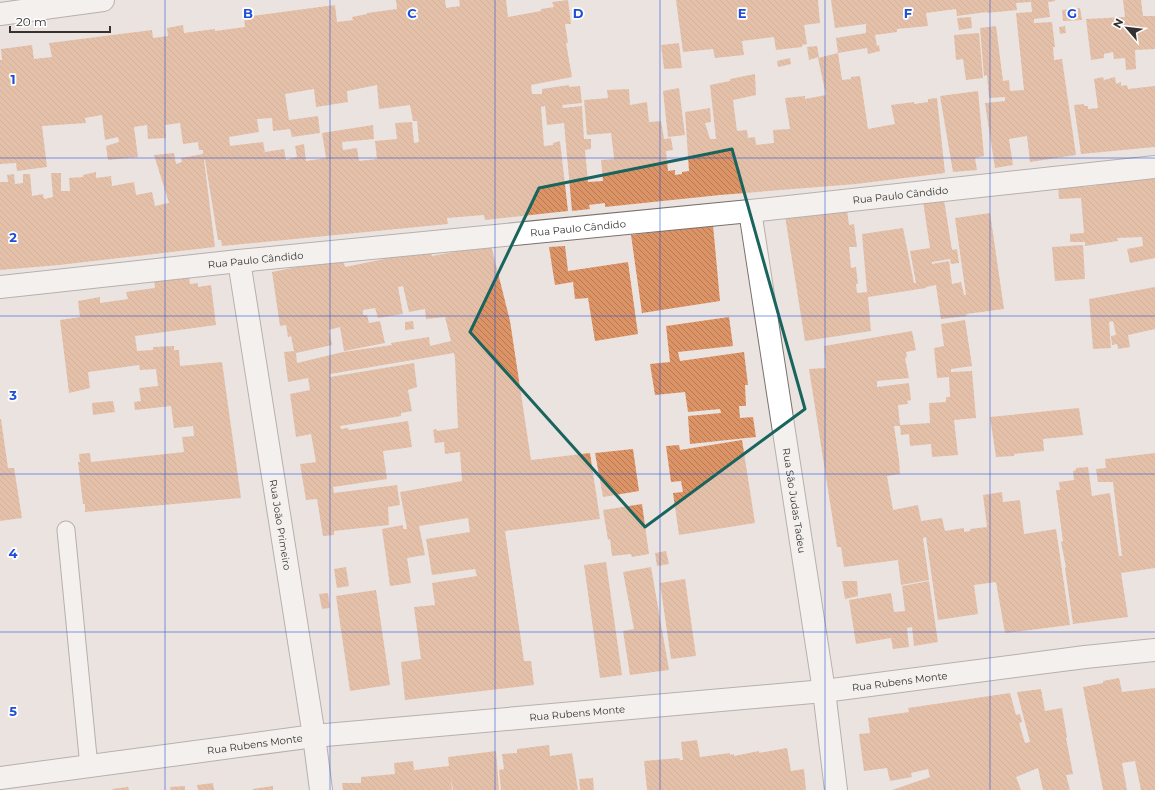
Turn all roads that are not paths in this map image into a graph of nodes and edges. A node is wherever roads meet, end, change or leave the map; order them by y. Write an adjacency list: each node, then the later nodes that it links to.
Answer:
1 (103, 0): 2 (street)
2 (0, 14)
3 (1155, 167): 4 (street, Rua Paulo Cândido)
4 (750, 211): 5 (street, Rua Paulo Cândido); 9 (street, Rua São Judas Tadeu)
5 (239, 260): 6 (street, Rua Paulo Cândido); 10 (street, Rua João Primeiro)
6 (0, 287)
7 (66, 530): 11 (lane)
8 (1155, 650): 9 (street, Rua Rubens Monte)
9 (824, 691): 10 (street, Rua Rubens Monte); 14 (street, Rua São Judas Tadeu)
10 (314, 736): 11 (street, Rua Rubens Monte); 13 (street, Rua João Primeiro)
11 (89, 767): 12 (street, Rua Rubens Monte)
12 (0, 778)
13 (321, 790)
14 (836, 790)

